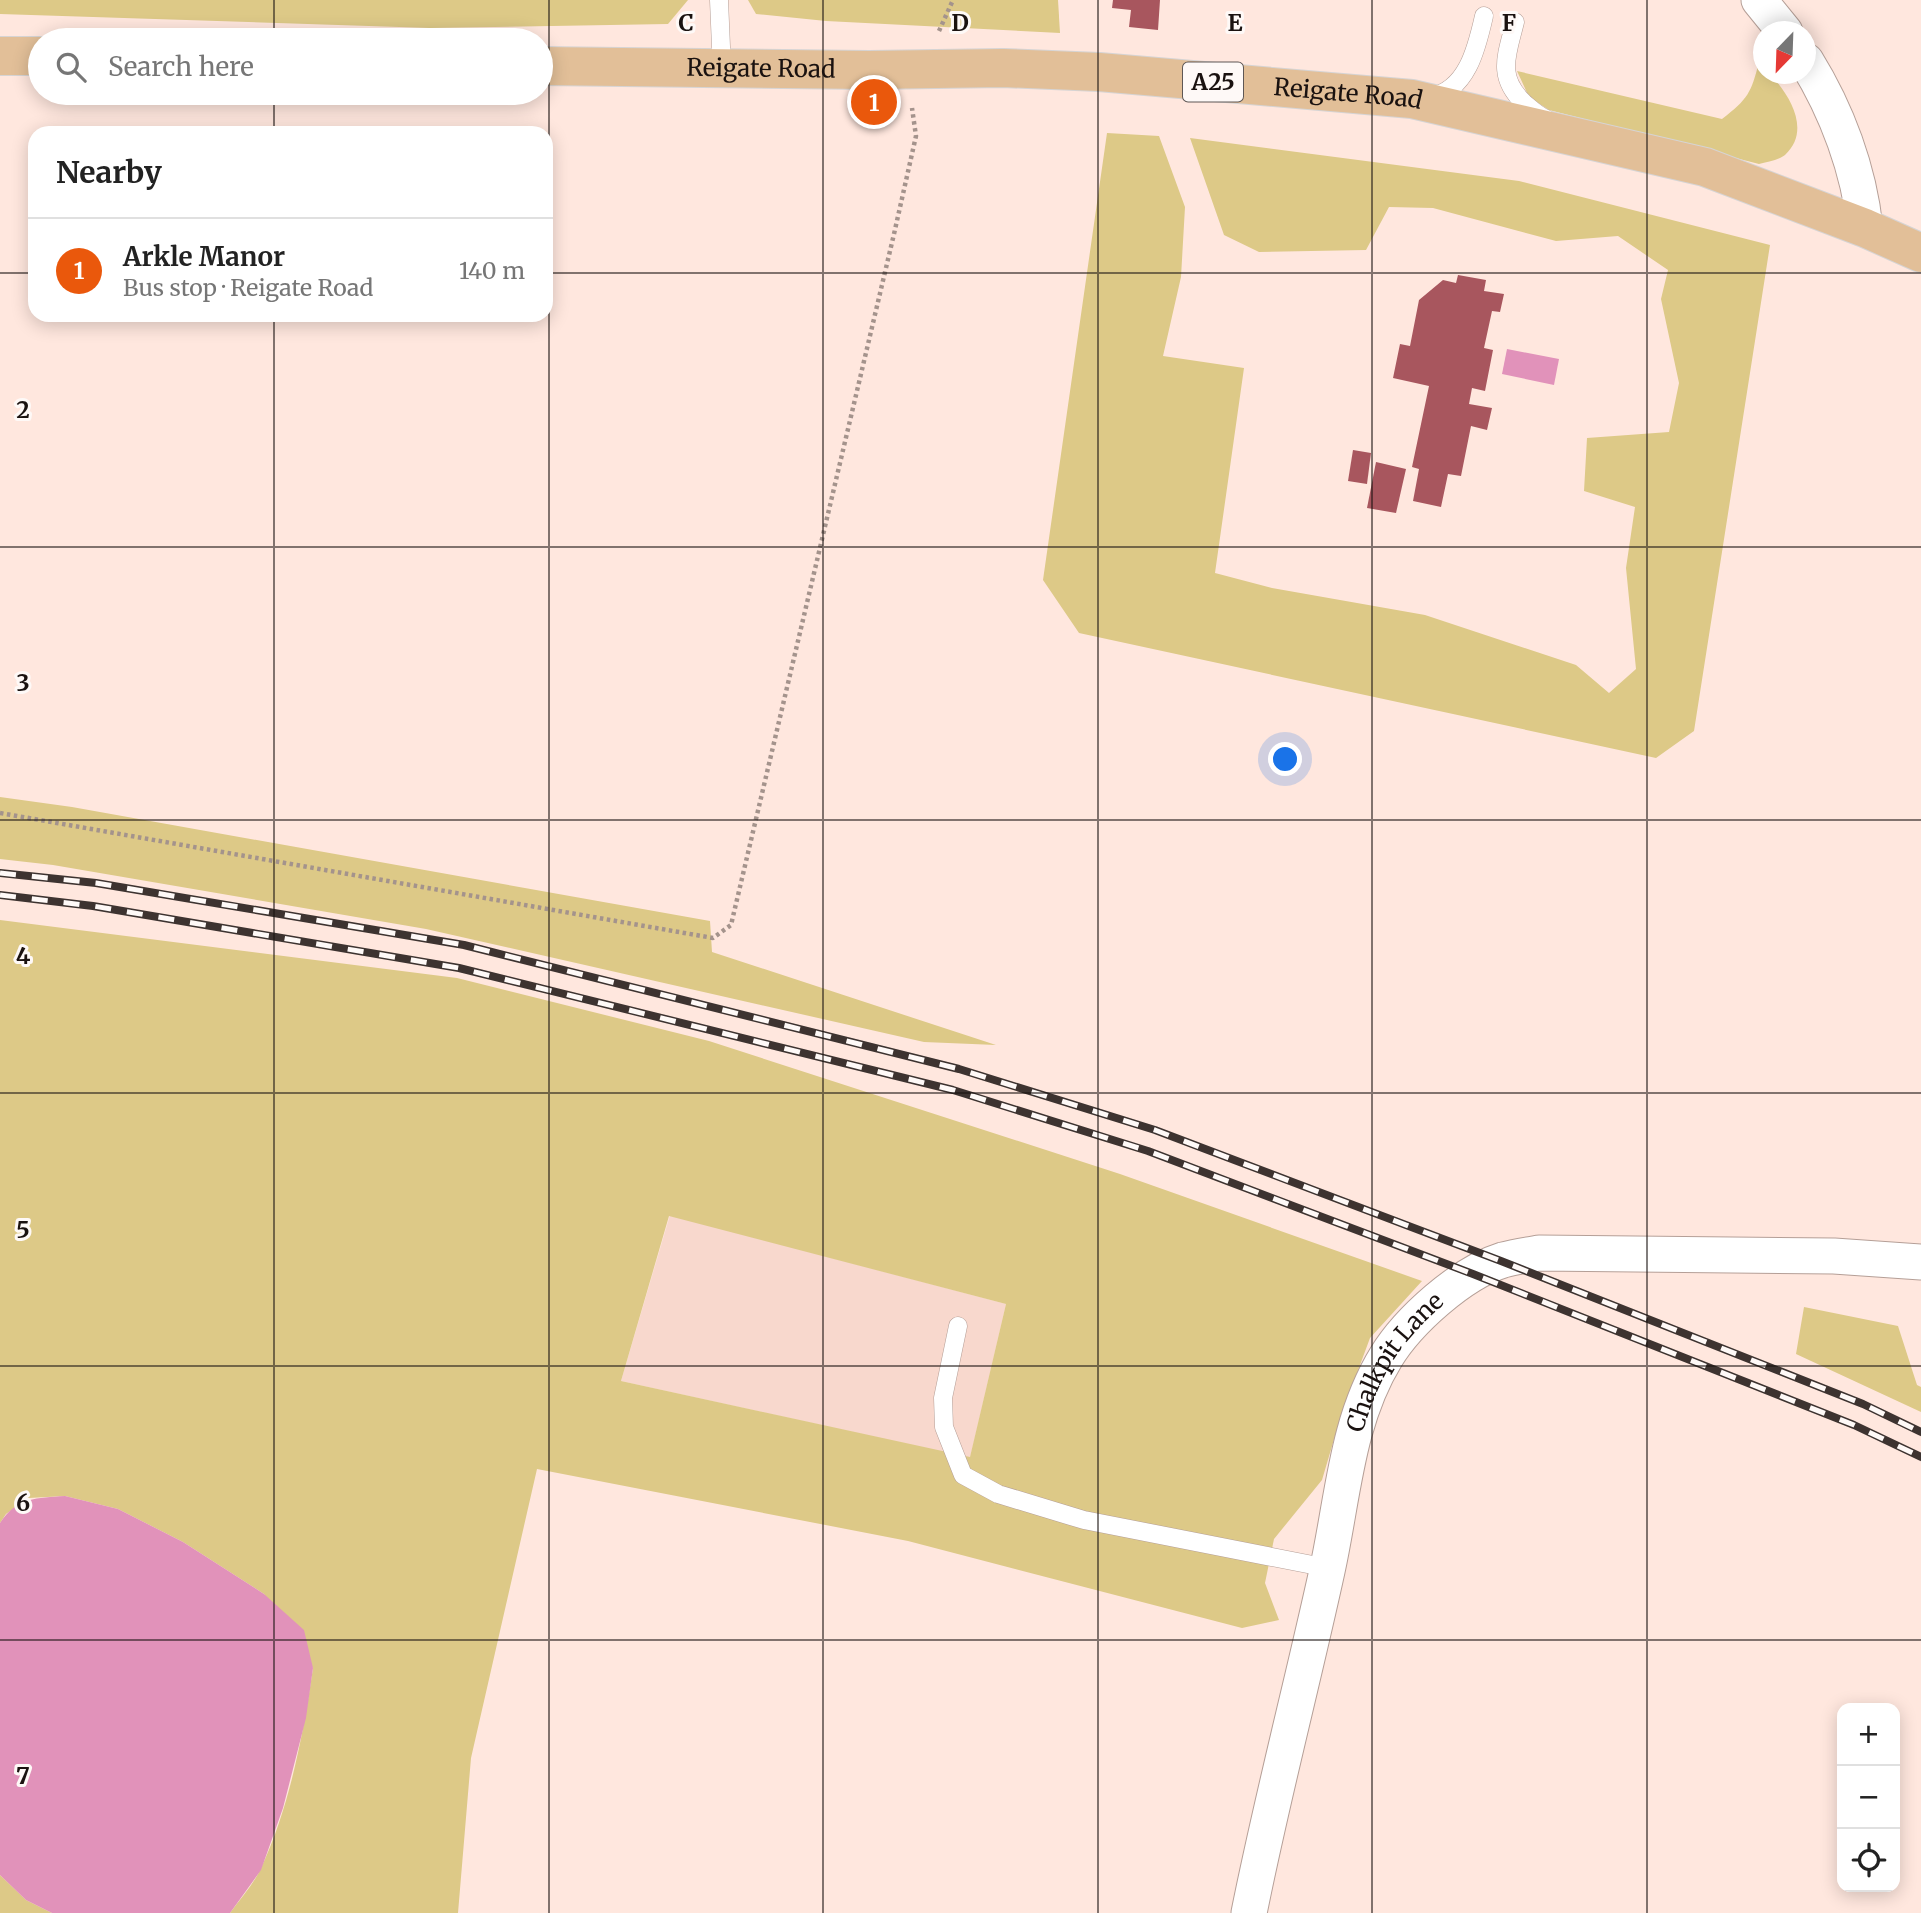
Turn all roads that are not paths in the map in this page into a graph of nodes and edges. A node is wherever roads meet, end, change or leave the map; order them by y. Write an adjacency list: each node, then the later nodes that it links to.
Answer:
1 (719, 0): 9 (lane)
2 (1759, 0): 4 (street)
3 (1484, 16): 11 (lane)
4 (1776, 21)
5 (1516, 22): 12 (lane)
6 (0, 55): 7 (main road)
7 (28, 56)
8 (553, 66): 9 (main road, Reigate Road / A25)
9 (722, 69): 11 (main road, Reigate Road / A25)
10 (1816, 81): 13 (street)
11 (1412, 99): 12 (main road, Reigate Road / A25)
12 (1581, 138): 13 (main road, Reigate Road / A25)
13 (1865, 228): 14 (main road, Reigate Road / A25)
14 (1921, 253)
15 (1921, 1262): 17 (street, Chalkpit Lane)
16 (958, 1326): 17 (lane)
17 (1328, 1568): 18 (street, Chalkpit Lane)
18 (1249, 1913)

